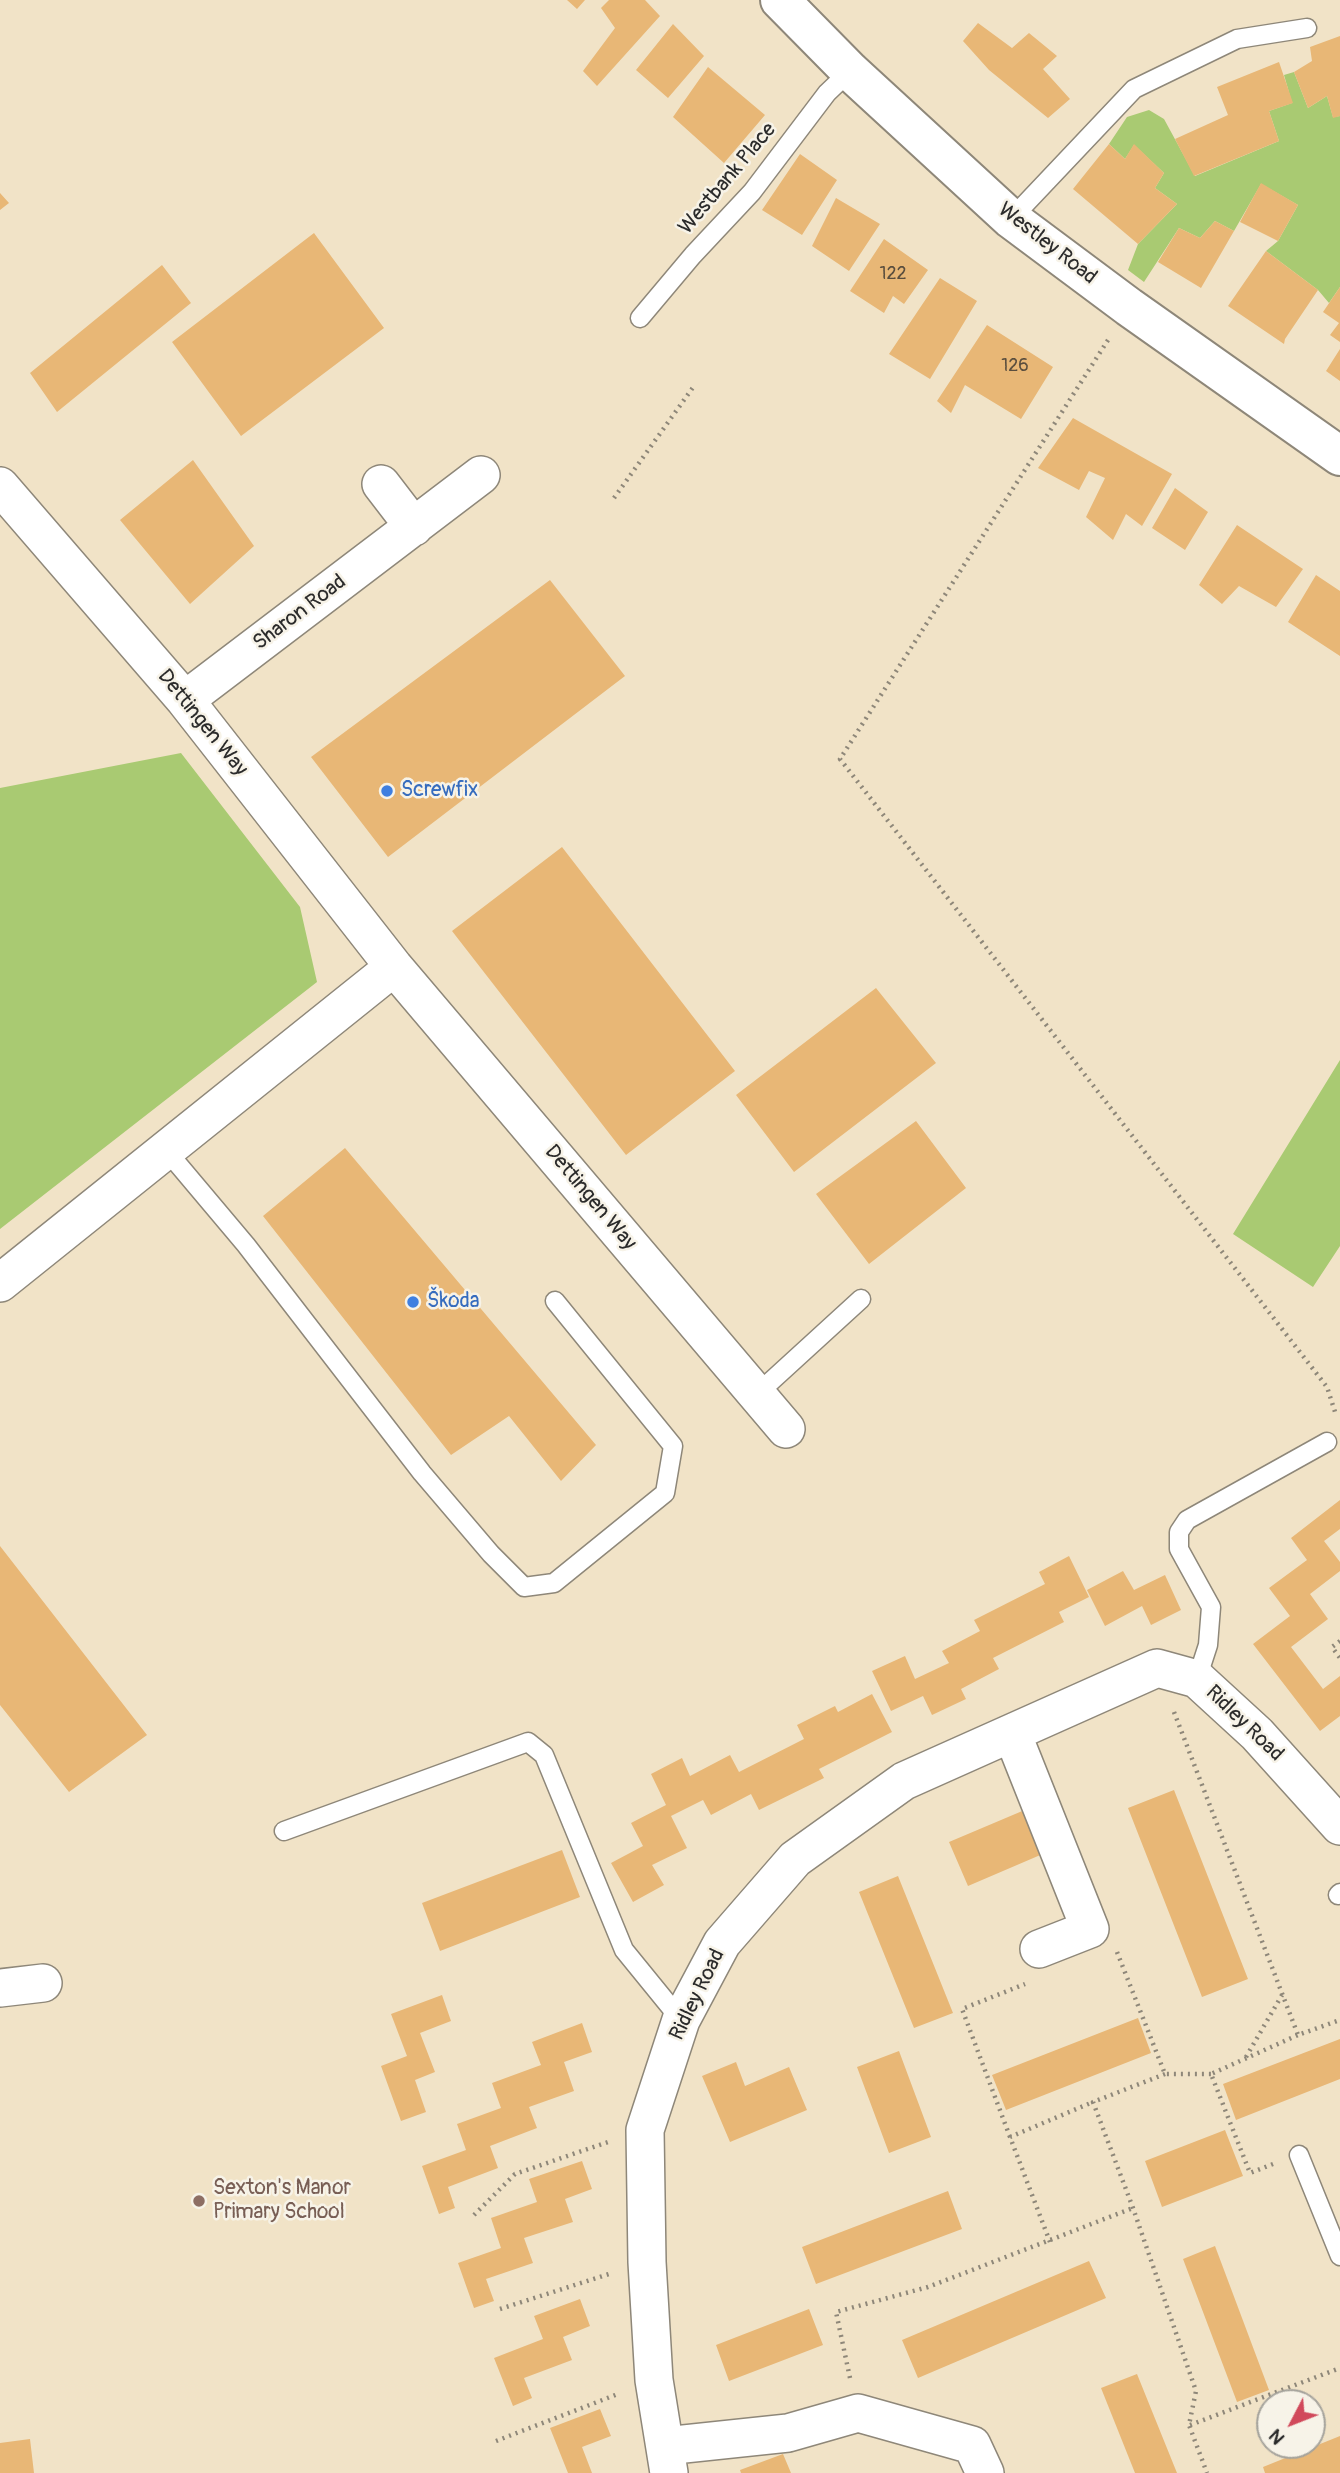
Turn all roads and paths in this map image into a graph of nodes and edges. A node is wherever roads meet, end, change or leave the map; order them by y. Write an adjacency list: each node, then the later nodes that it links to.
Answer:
1 (780, 0): 3 (street, Westley Road)
2 (1307, 28): 4 (lane)
3 (850, 71): 4 (street, Westley Road); 6 (lane, Westbank Place)
4 (1012, 219): 5 (street, Westley Road)
5 (1129, 307): 8 (street, Westley Road); 22 (path)
6 (640, 318)
7 (694, 386): 12 (path)
8 (1340, 456)
9 (481, 475): 13 (street, Sharon Road)
10 (380, 484): 13 (street)
11 (0, 486): 14 (street, Dettingen Way)
12 (614, 498)
13 (414, 527): 14 (street, Sharon Road)
14 (186, 700): 15 (street, Dettingen Way)
15 (394, 967): 16 (street); 20 (street, Dettingen Way)
16 (166, 1150): 17 (street); 19 (lane)
17 (0, 1283)
18 (861, 1299): 20 (lane)
19 (555, 1301)
20 (757, 1394): 21 (street, Dettingen Way)
21 (786, 1429)
22 (1327, 1442): 26 (lane)
23 (1340, 1642): 24 (path)
24 (1340, 1658)
25 (1157, 1668): 26 (street, Ridley Road); 27 (street, Ridley Road); 34 (path)
26 (1197, 1679): 28 (street, Ridley Road)
27 (1012, 1732): 30 (street); 35 (street, Ridley Road)
28 (1340, 1826)
29 (284, 1832): 35 (lane)
30 (1090, 1929): 31 (street); 39 (path)
31 (1039, 1949): 43 (path)
32 (43, 1983): 33 (street)
33 (0, 1988)
34 (1282, 1994): 37 (path); 38 (path)
35 (681, 2020): 42 (street, Ridley Road)
36 (1340, 2020): 37 (path)
37 (1298, 2035): 38 (path)
38 (1245, 2059): 40 (path)
39 (1165, 2074): 40 (path); 41 (path)
40 (1211, 2074): 44 (path)
41 (1093, 2102): 43 (path); 45 (path)
42 (645, 2130): 46 (path); 49 (street, Ridley Road)
43 (1010, 2137): 47 (path)
44 (1299, 2155): 48 (lane)
45 (1133, 2208): 47 (path); 54 (path)
46 (474, 2215)
47 (1050, 2242): 53 (path)
48 (1340, 2256)
49 (646, 2262): 50 (path); 52 (street, Ridley Road)
50 (500, 2309)
51 (1340, 2368): 54 (path)
52 (654, 2380): 55 (path); 56 (street, Ridley Road)
53 (858, 2413): 56 (street, Ridley Road); 57 (street)
54 (1189, 2426): 58 (path)
55 (496, 2441)
56 (667, 2459)
57 (985, 2473)
58 (1207, 2473)

